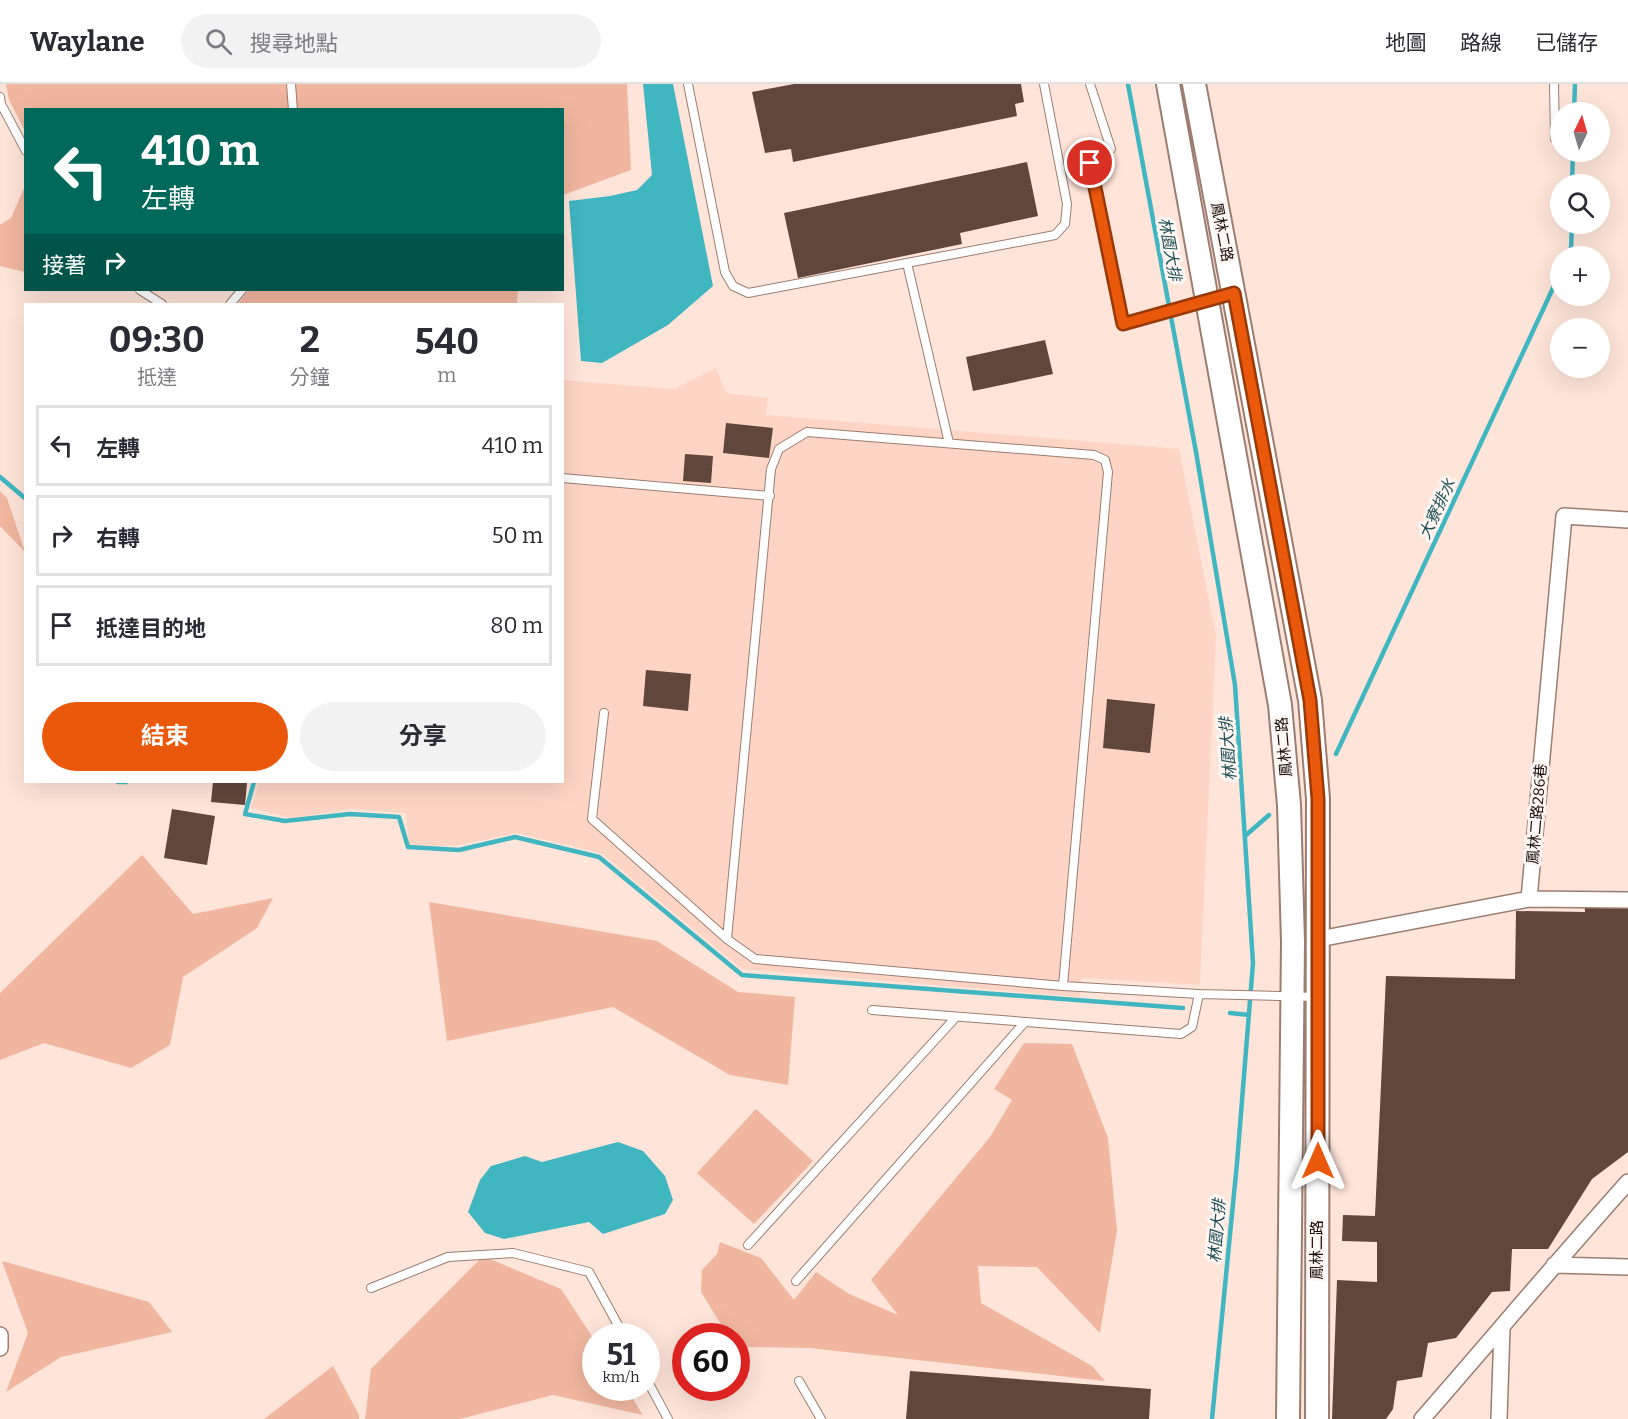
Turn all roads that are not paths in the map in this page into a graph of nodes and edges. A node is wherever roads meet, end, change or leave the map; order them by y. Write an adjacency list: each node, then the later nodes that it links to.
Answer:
1 (291, 84): 10 (lane)
2 (688, 84): 12 (lane)
3 (1044, 84): 12 (lane)
4 (1090, 84): 18 (lane)
5 (1168, 84): 18 (main road, 鳳林二路)
6 (1194, 84): 15 (main road, 鳳林二路)
7 (1554, 84): 9 (lane)
8 (0, 97): 11 (lane)
9 (1554, 102)
10 (293, 108)
11 (24, 147)
12 (907, 263): 19 (lane)
13 (142, 291): 16 (lane)
14 (241, 291): 17 (lane)
15 (1234, 293): 18 (lane); 27 (main road, 鳳林二路)
16 (160, 303)
17 (231, 303)
18 (1199, 304): 30 (main road, 鳳林二路)
19 (948, 443): 21 (lane); 28 (lane)
20 (564, 478): 21 (lane)
21 (770, 496): 26 (lane)
22 (1628, 520): 24 (street, 鳳林二路286巷)
23 (604, 713): 26 (lane)
24 (1529, 899): 25 (street); 27 (street)
25 (1628, 900)
26 (727, 939): 28 (lane)
27 (1319, 939): 31 (main road, 鳳林二路)
28 (1063, 986): 29 (lane)
29 (1199, 994): 30 (lane); 34 (lane)
30 (1286, 996): 31 (lane); 49 (main road, 鳳林二路)
31 (1318, 997): 50 (main road, 鳳林二路)
32 (872, 1010): 33 (lane)
33 (956, 1017): 34 (lane); 36 (lane)
34 (1024, 1023): 39 (lane)
35 (1628, 1182): 37 (street)
36 (748, 1245)
37 (1554, 1265): 38 (street); 42 (street)
38 (1628, 1267)
39 (796, 1281)
40 (371, 1288): 41 (lane)
41 (617, 1323)
42 (1502, 1328): 51 (street); 52 (street)
43 (0, 1335): 44 (street)
44 (0, 1348)
45 (799, 1381): 48 (lane)
46 (658, 1401): 47 (lane)
47 (668, 1419)
48 (821, 1419)
49 (1288, 1419)
50 (1317, 1419)
51 (1422, 1419)
52 (1499, 1419)

